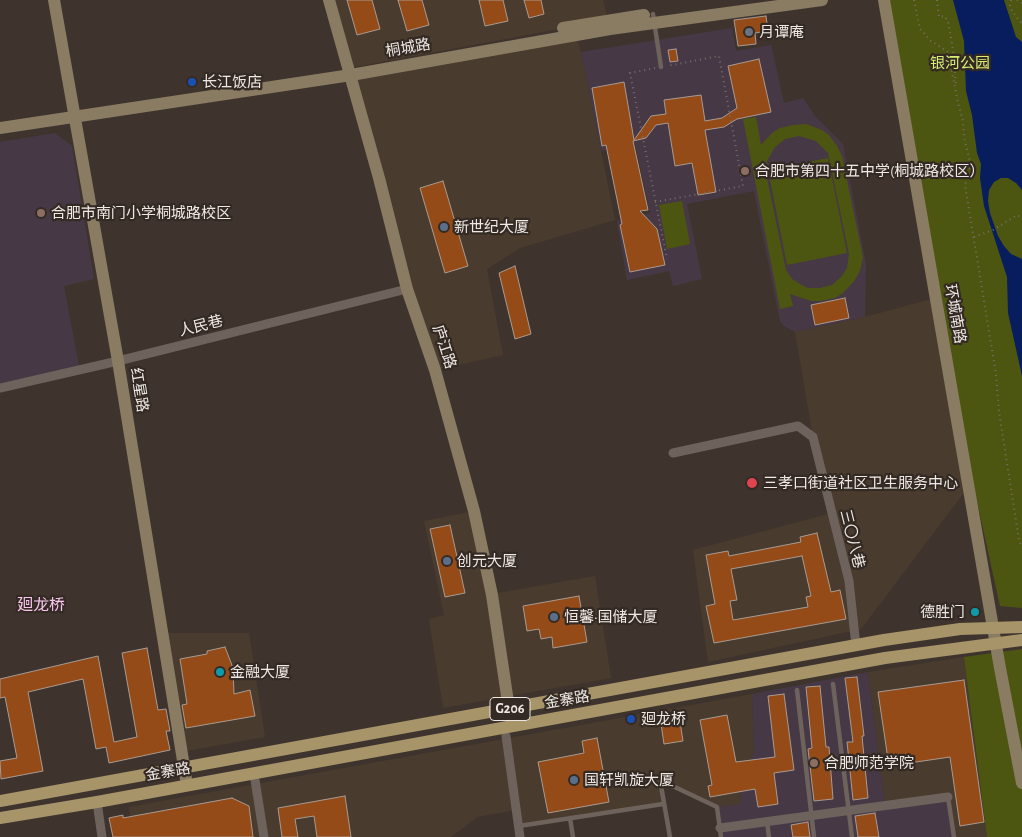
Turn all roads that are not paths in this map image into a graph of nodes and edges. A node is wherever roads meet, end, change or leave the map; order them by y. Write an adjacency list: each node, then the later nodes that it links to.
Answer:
1 (54, 0): 9 (street, 红星路)
2 (329, 0): 8 (street, 庐江路)
3 (766, 0): 6 (street, 桐城路)
4 (822, 0): 6 (street, 桐城路)
5 (884, 0): 17 (street, 环城南路)
6 (654, 18): 7 (lane); 8 (street, 桐城路)
7 (661, 67)
8 (350, 71): 9 (street, 桐城路); 12 (street, 庐江路)
9 (73, 114): 10 (street, 桐城路); 11 (street, 桐城路); 13 (street, 红星路)
10 (0, 122)
11 (0, 128)
12 (407, 289): 13 (street, 人民巷); 22 (street, 庐江路)
13 (118, 361): 14 (street, 人民巷); 24 (street, 红星路)
14 (0, 388)
15 (673, 453): 19 (street, 三〇八巷)
16 (1022, 627): 17 (main road, 金寨路 / G206)
17 (995, 635): 18 (main road, 金寨路); 19 (main road, 金寨路 / G206); 26 (street, 环城南路); 27 (main road, 金寨路)
18 (1022, 640)
19 (856, 646): 22 (main road, 金寨路 / G206)
20 (833, 684): 32 (lane)
21 (797, 690): 33 (lane)
22 (509, 709): 24 (main road, 金寨路 / G206)
23 (506, 736): 37 (street)
24 (184, 768): 27 (street, 红星路); 29 (main road, 金寨路 / G206)
25 (255, 780): 40 (street)
26 (1022, 784)
27 (187, 785): 30 (main road, 金寨路)
28 (948, 797): 32 (street); 47 (lane)
29 (0, 801)
30 (97, 802): 34 (main road, 金寨路); 39 (street)
31 (663, 804): 35 (lane); 38 (lane); 43 (lane)
32 (848, 811): 33 (street); 46 (lane)
33 (811, 816): 36 (street); 45 (lane)
34 (0, 818)
35 (570, 818): 37 (lane); 42 (lane)
36 (767, 822): 38 (street); 44 (lane)
37 (519, 826): 41 (street)
38 (721, 833)
39 (102, 837)
40 (264, 837)
41 (520, 837)
42 (573, 837)
43 (670, 837)
44 (769, 837)
45 (814, 837)
46 (852, 837)
47 (954, 837)

